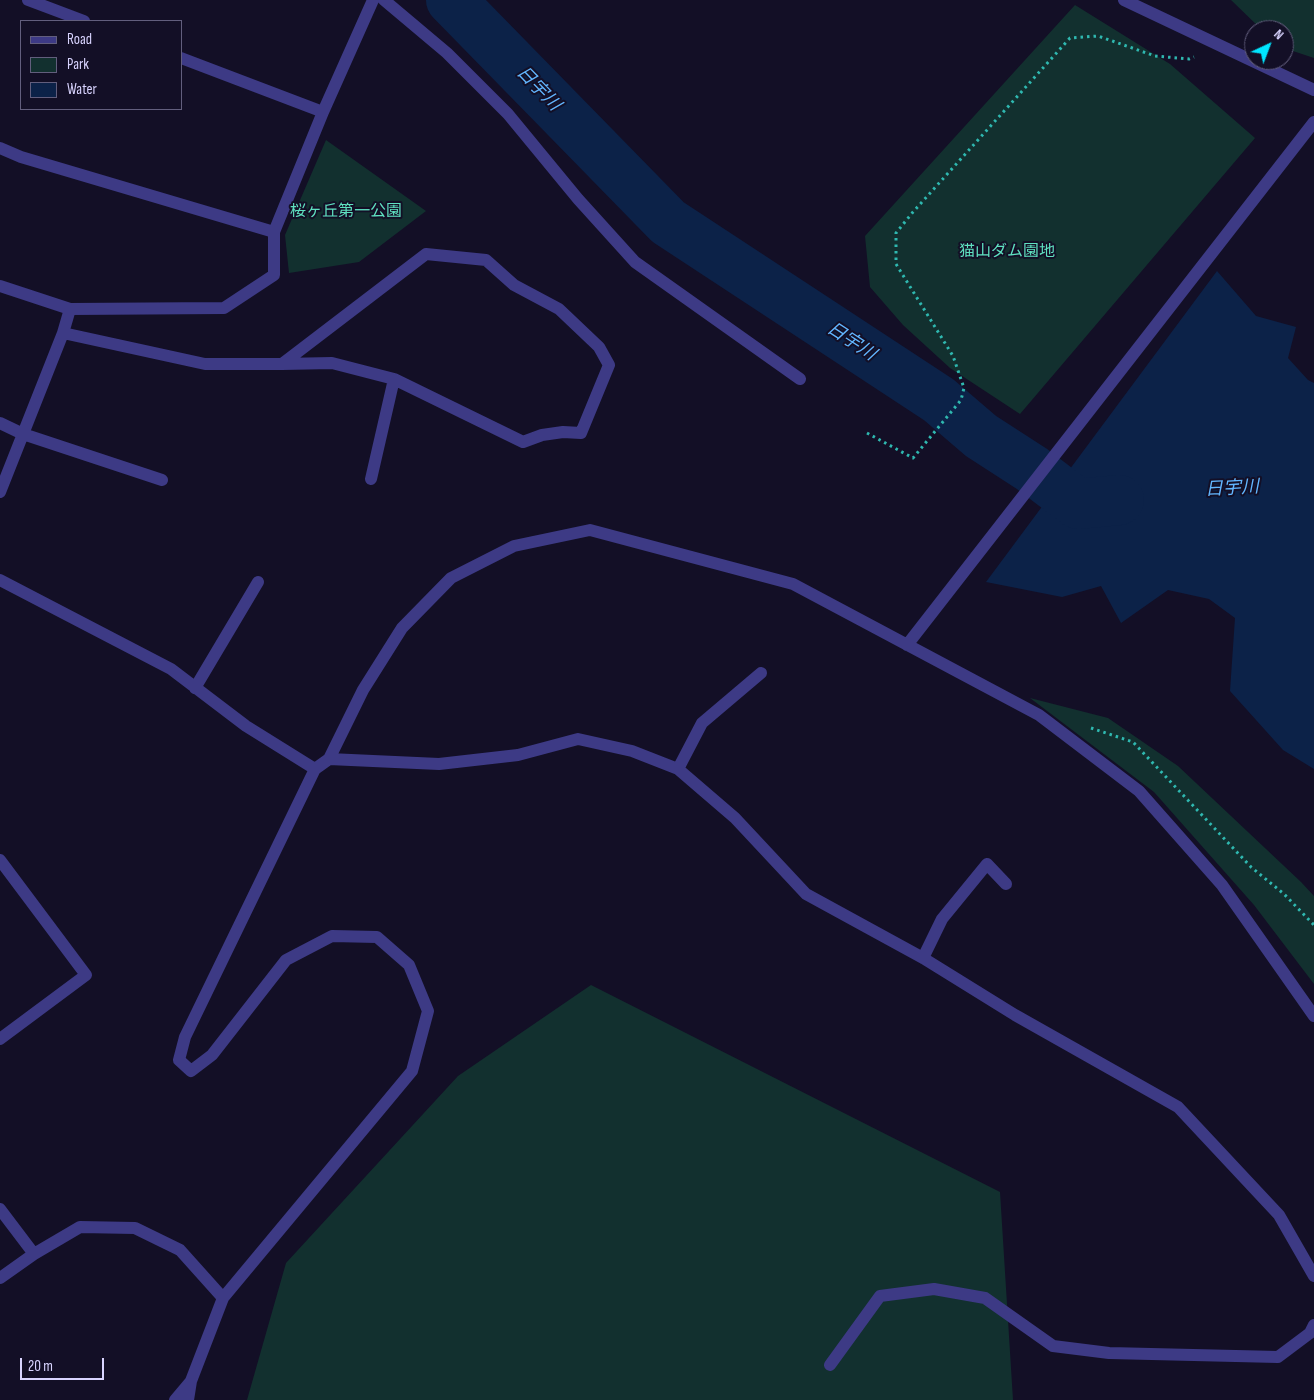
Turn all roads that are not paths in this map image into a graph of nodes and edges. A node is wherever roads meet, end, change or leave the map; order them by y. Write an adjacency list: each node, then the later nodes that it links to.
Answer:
1 (28, 0): 5 (street)
2 (373, 0): 8 (street)
3 (384, 0): 17 (street)
4 (1124, 0): 7 (street)
5 (81, 20)
6 (182, 58): 8 (street)
7 (1314, 90)
8 (323, 112): 11 (street)
9 (1314, 122): 25 (street)
10 (0, 148): 11 (street)
11 (274, 232): 13 (street)
12 (0, 286): 13 (street)
13 (70, 309): 14 (street)
14 (63, 333): 15 (street); 19 (street)
15 (282, 364): 16 (street); 16 (street)
16 (394, 379): 20 (street)
17 (800, 379)
18 (0, 423): 19 (street)
19 (23, 434): 21 (street); 22 (street)
20 (371, 479)
21 (162, 480)
22 (0, 492)
23 (0, 580): 27 (street)
24 (258, 582): 27 (street)
25 (907, 645): 28 (street); 34 (street)
26 (761, 673): 29 (street)
27 (195, 688): 30 (street)
28 (329, 759): 29 (street); 30 (street)
29 (678, 768): 33 (street)
30 (316, 769): 40 (street)
31 (0, 860): 35 (street)
32 (1006, 884): 33 (street)
33 (923, 958): 38 (street)
34 (1314, 1016)
35 (0, 1039)
36 (0, 1209): 37 (street)
37 (34, 1254): 39 (street); 40 (street)
38 (1314, 1276)
39 (0, 1278)
40 (223, 1298): 43 (street)
41 (1314, 1325): 42 (street)
42 (830, 1366)
43 (191, 1381): 44 (street); 45 (street)
44 (175, 1400)
45 (188, 1400)

